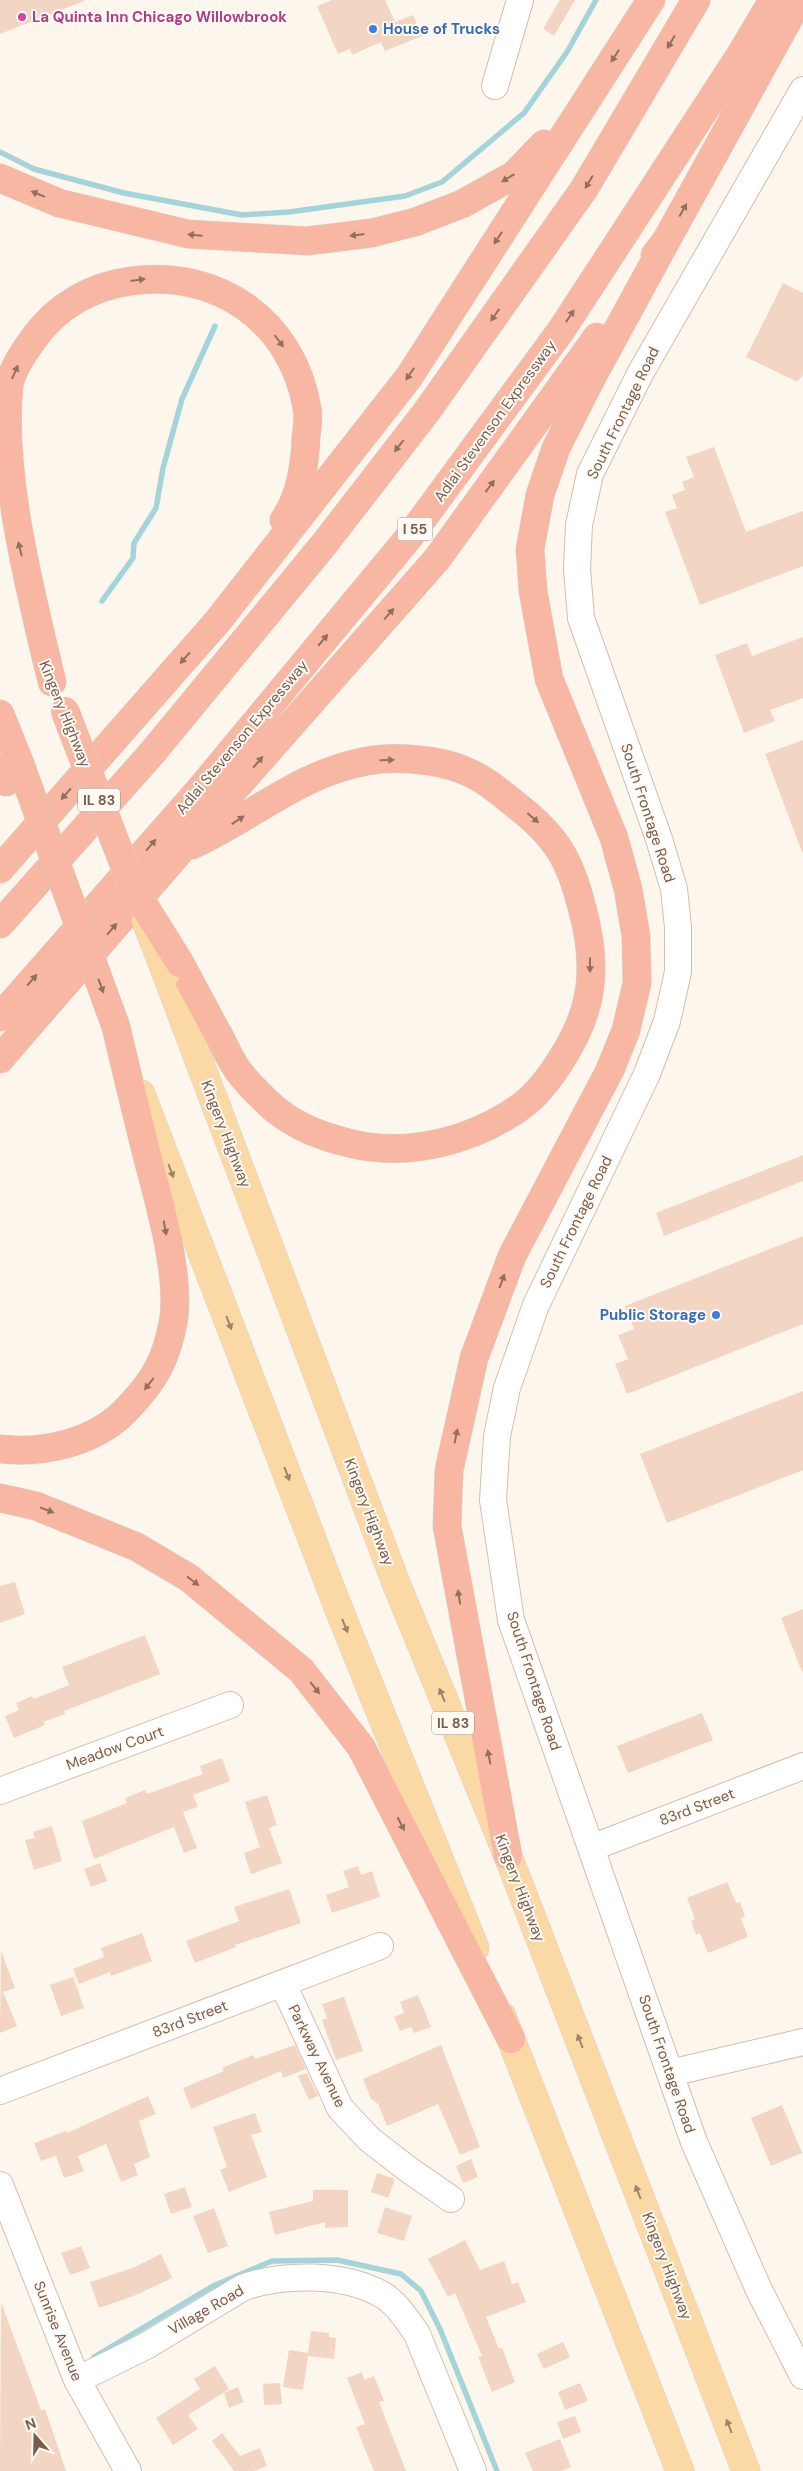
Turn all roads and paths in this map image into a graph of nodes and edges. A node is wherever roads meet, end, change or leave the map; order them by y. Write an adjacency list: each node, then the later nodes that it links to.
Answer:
1 (520, 0): 6 (street)
2 (650, 0): 8 (highway, one-way to 8)
3 (696, 0): 18 (highway, one-way to 18)
4 (773, 0): 20 (highway, Adlai Stevenson Expressway / I 55, one-way to 4)
5 (799, 0): 10 (highway, one-way to 5)
6 (495, 86)
7 (803, 90): 28 (street, South Frontage Road)
8 (581, 108): 9 (highway, one-way to 9); 12 (highway, one-way to 12)
9 (0, 178)
10 (666, 241): 16 (highway, one-way to 10); 29 (highway, one-way to 10)
11 (0, 551): 13 (highway, Kingery Highway / IL 83)
12 (217, 622): 13 (highway, one-way to 12); 17 (highway, one-way to 17)
13 (52, 682): 19 (highway, Kingery Highway / IL 83, bridge)
14 (0, 714): 15 (highway)
15 (9, 772): 21 (highway, one-way to 21, bridge)
16 (180, 851): 19 (highway, Kingery Highway, one-way to 19); 22 (highway, one-way to 16)
17 (0, 869)
18 (0, 924)
19 (173, 968): 29 (main road, Kingery Highway / IL 83, one-way to 19)
20 (0, 1016)
21 (116, 1027): 23 (highway, one-way to 23); 32 (main road, one-way to 32)
22 (0, 1059)
23 (0, 1449)
24 (0, 1498): 32 (highway, one-way to 32)
25 (230, 1705): 27 (street, Meadow Court)
26 (803, 1766): 28 (street, 83rd Street)
27 (0, 1791)
28 (591, 1848): 34 (street, South Frontage Road)
29 (508, 1856): 43 (main road, Kingery Highway / IL 83, one-way to 29)
30 (380, 1946): 31 (street, 83rd Street)
31 (283, 1984): 35 (street, 83rd Street); 37 (street, Parkway Avenue)
32 (511, 2039): 42 (main road)
33 (803, 2042): 34 (street)
34 (670, 2072): 38 (street, South Frontage Road)
35 (0, 2090)
36 (0, 2185): 39 (street, Sunrise Avenue)
37 (451, 2199)
38 (803, 2376)
39 (77, 2380): 40 (street, Sunrise Avenue); 41 (street, Village Road)
40 (128, 2471)
41 (473, 2471)
42 (680, 2471)
43 (746, 2471)

